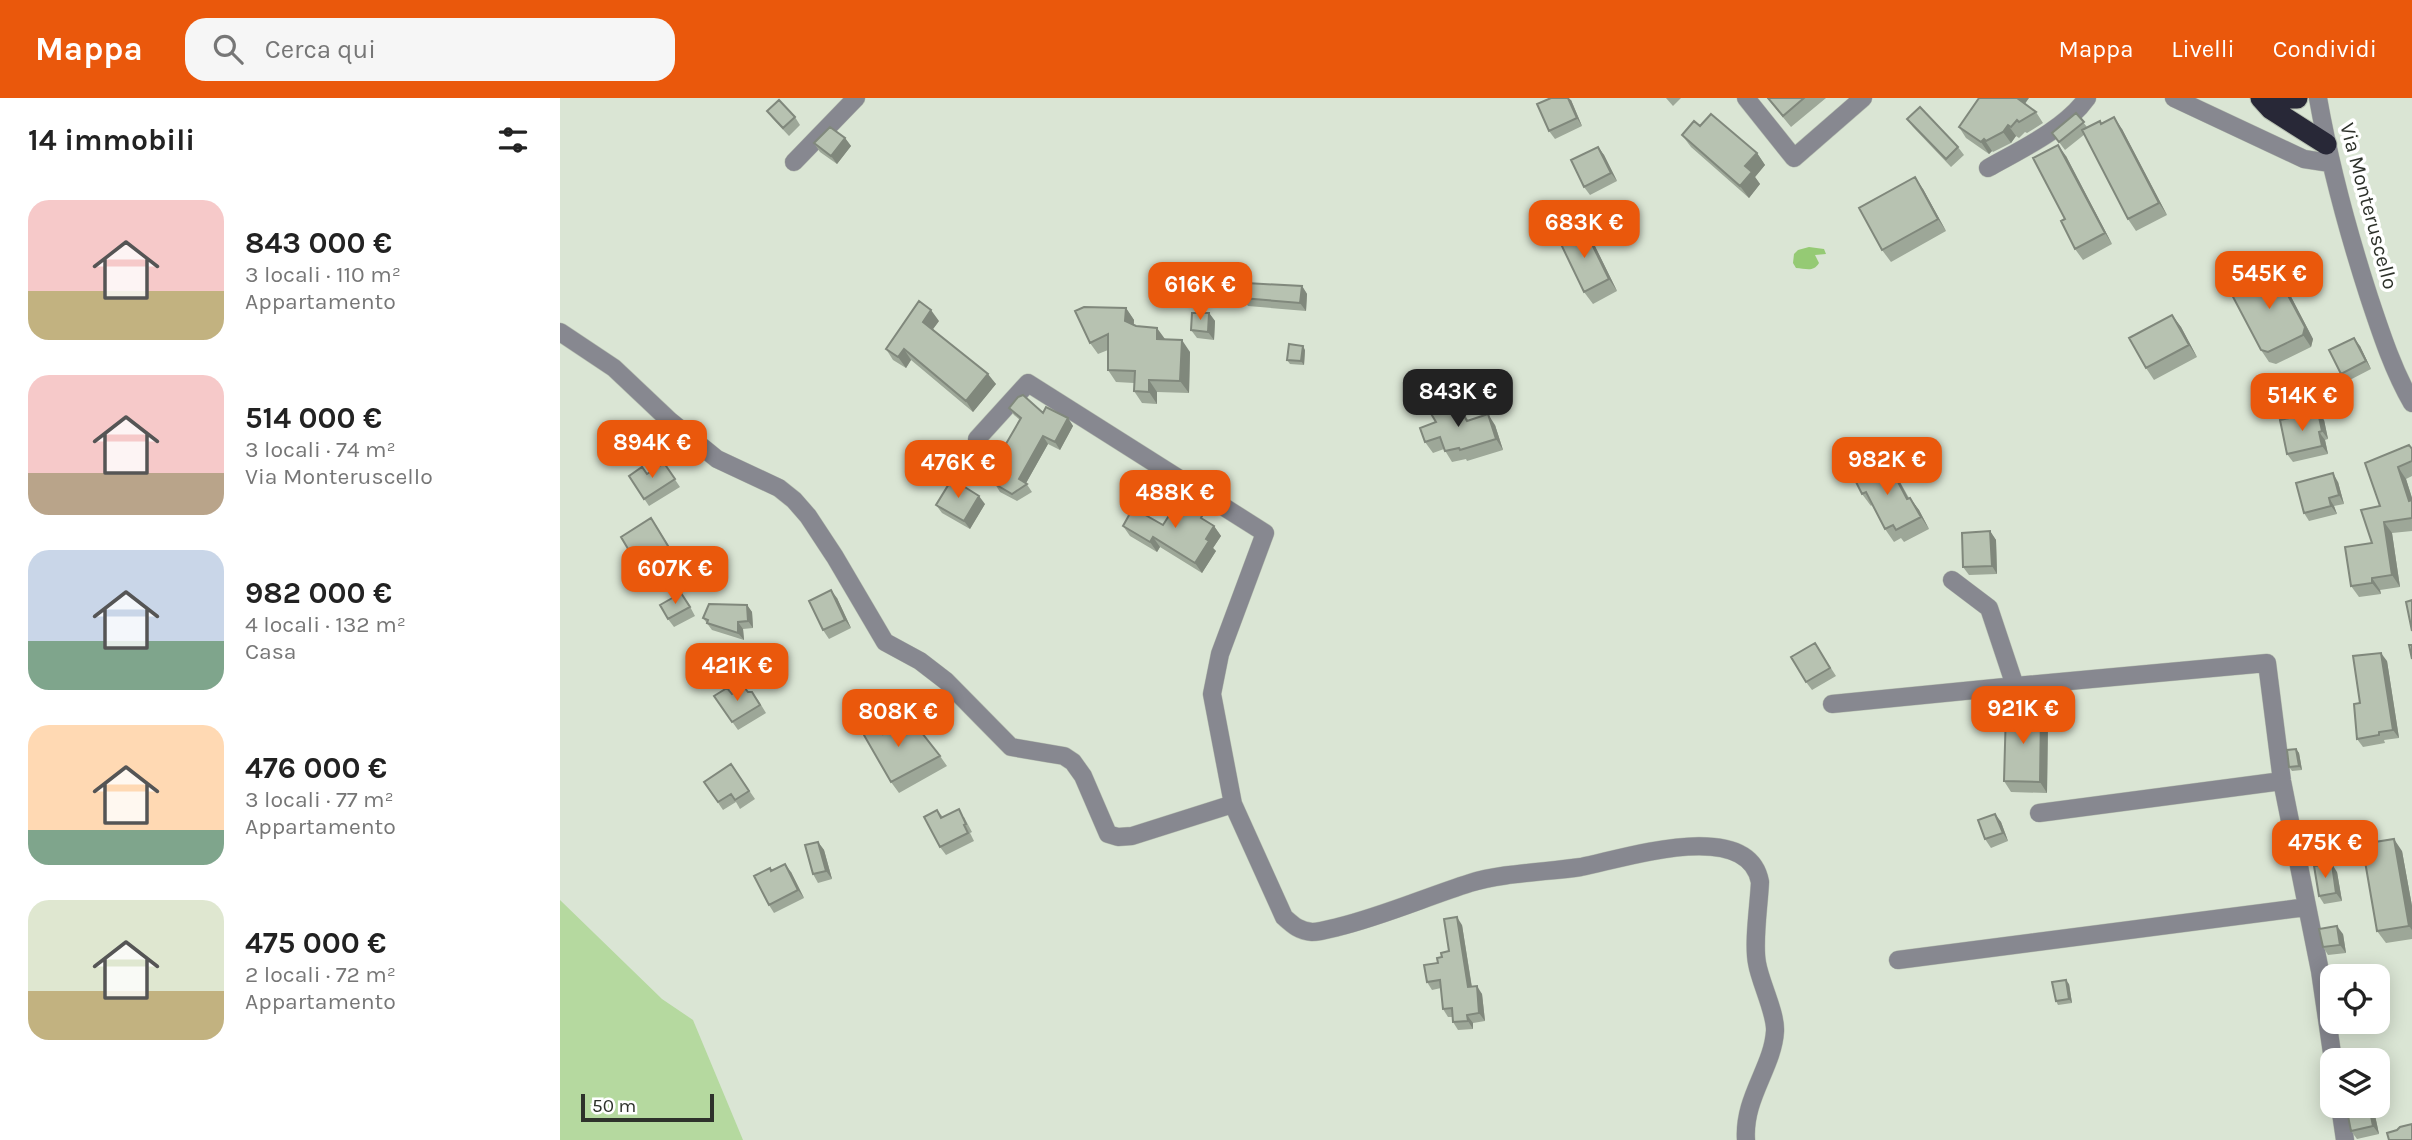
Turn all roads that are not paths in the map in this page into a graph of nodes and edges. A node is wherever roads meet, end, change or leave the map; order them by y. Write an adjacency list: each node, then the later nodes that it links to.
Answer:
1 (856, 98): 11 (street)
2 (1746, 98): 3 (street)
3 (1863, 98)
4 (2087, 98): 12 (street)
5 (2174, 98): 10 (street)
6 (2261, 98): 10 (highway)
7 (2284, 98): 8 (highway)
8 (2297, 98)
9 (2318, 98): 10 (street, Via Monteruscello)
10 (2328, 154): 14 (street, Via Monteruscello)
11 (794, 162)
12 (1988, 168)
13 (560, 332): 20 (street)
14 (2412, 403)
15 (977, 439): 20 (street)
16 (1952, 580): 17 (street)
17 (2015, 686): 18 (street); 19 (street)
18 (1832, 704)
19 (2282, 781): 21 (street); 22 (street)
20 (1233, 804): 26 (street)
21 (2039, 813)
22 (2307, 907): 23 (street); 24 (street)
23 (1898, 960)
24 (2331, 1048)
25 (2342, 1118): 27 (street)
26 (1746, 1140)
27 (2345, 1140)

